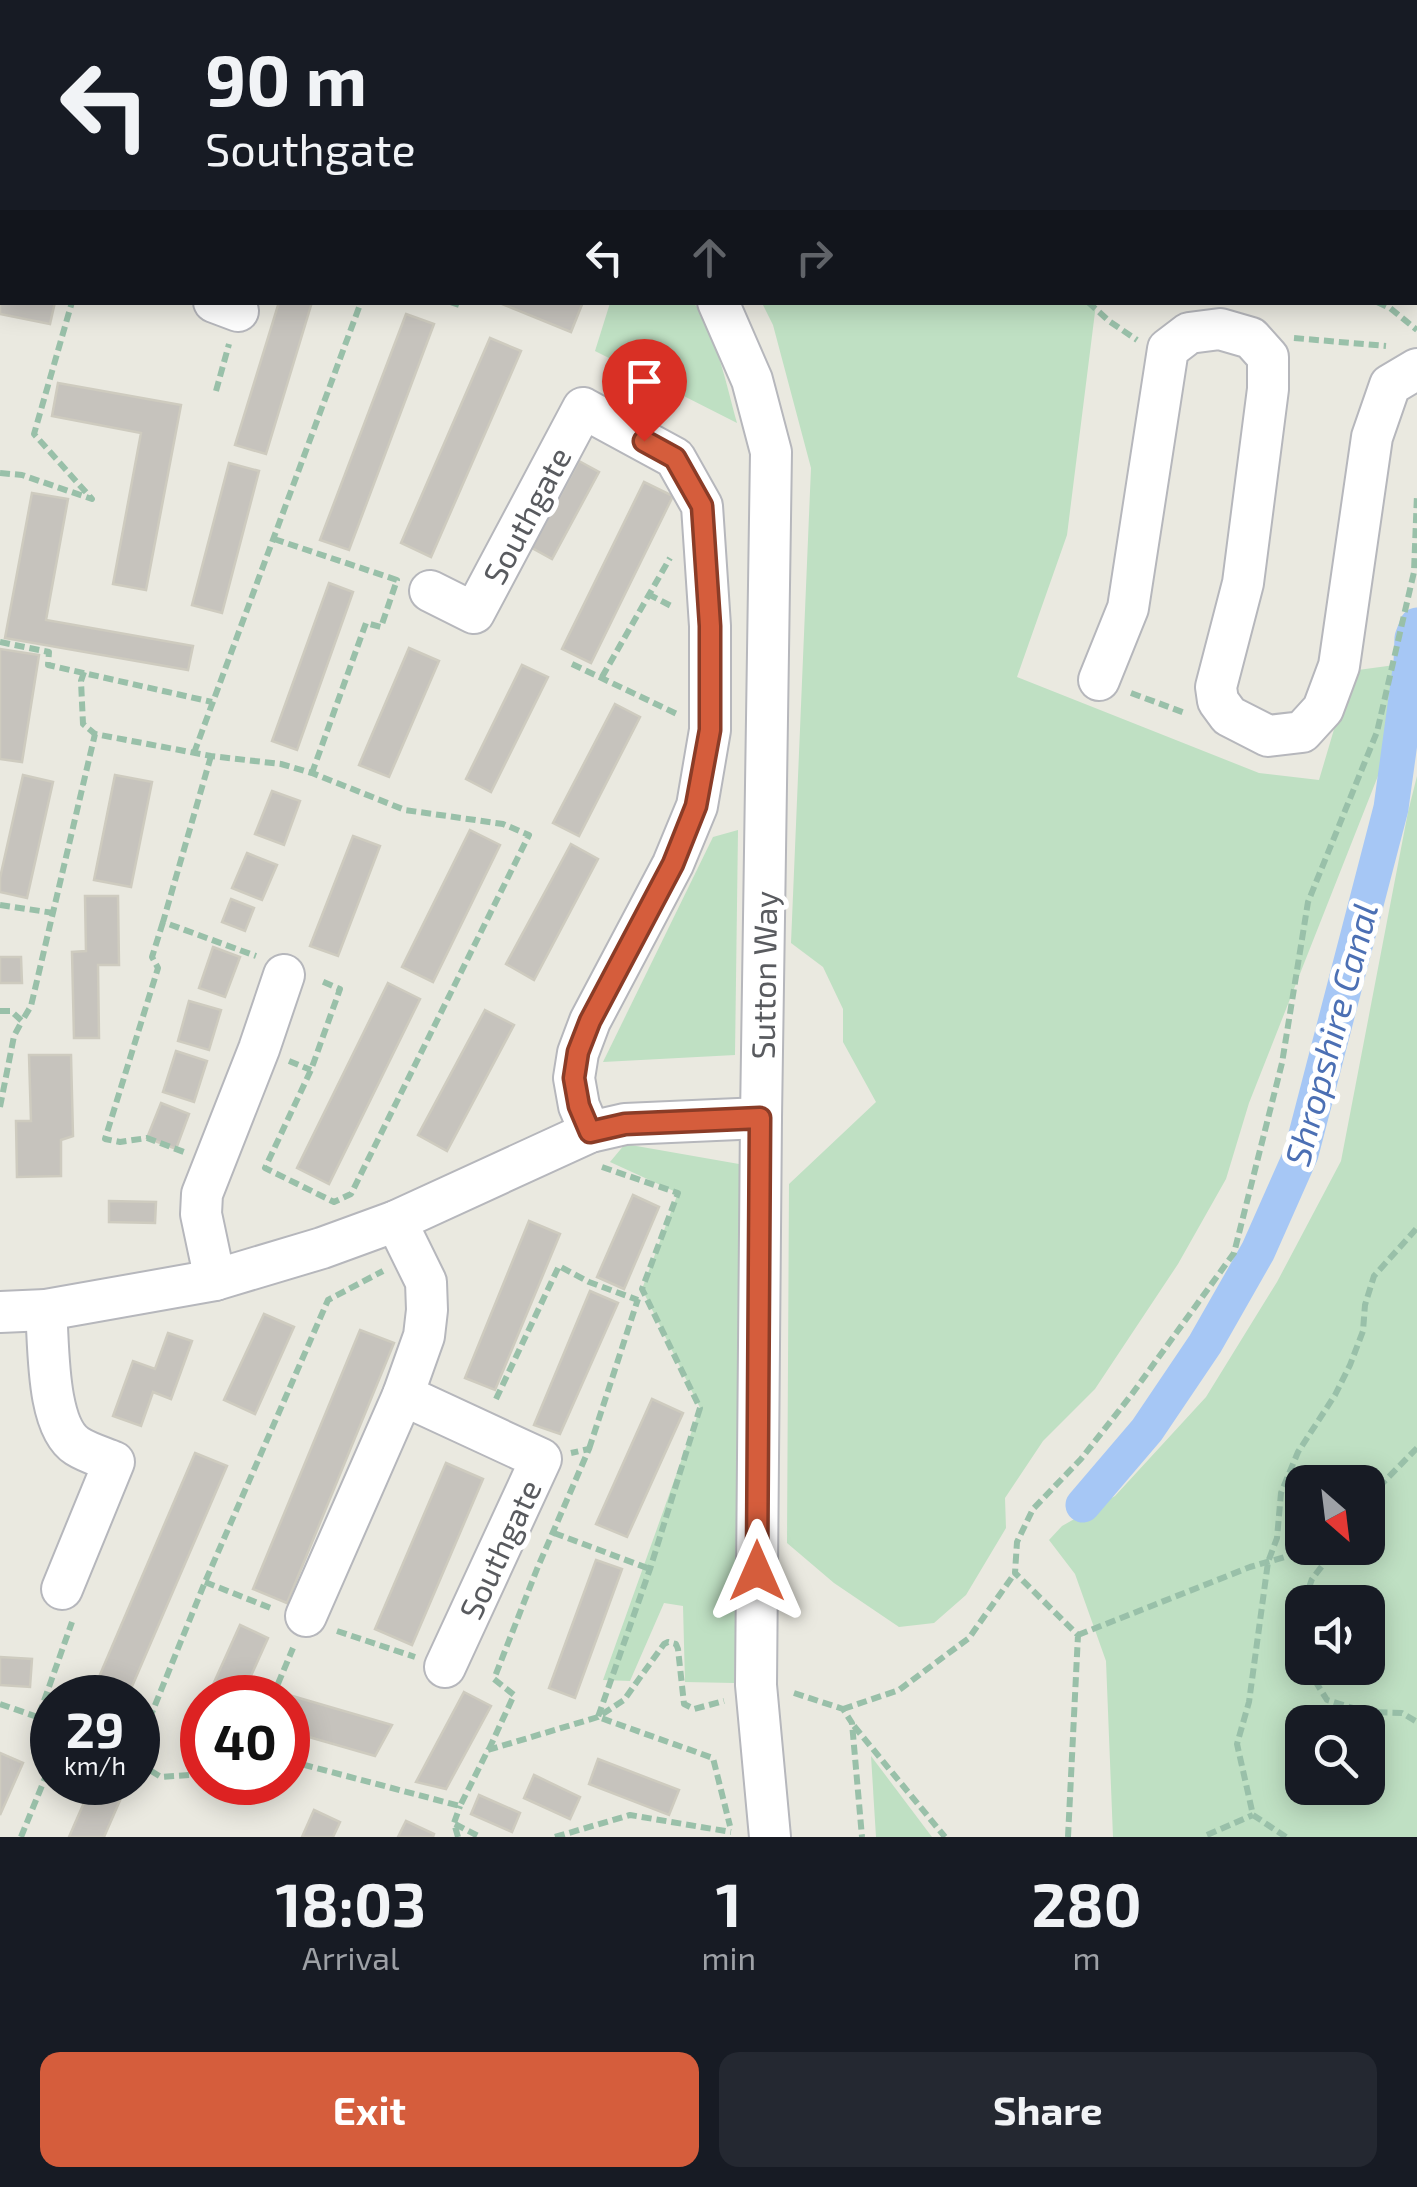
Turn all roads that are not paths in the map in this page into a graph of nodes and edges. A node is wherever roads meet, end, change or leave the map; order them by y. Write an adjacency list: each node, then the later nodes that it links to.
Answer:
1 (719, 305): 6 (street, Sutton Way)
2 (1417, 369): 4 (street)
3 (430, 590): 7 (street, Southgate)
4 (1112, 685)
5 (286, 970): 9 (street)
6 (760, 1118): 7 (street); 16 (street, Sutton Way)
7 (590, 1132): 8 (street)
8 (396, 1220): 9 (street); 12 (street)
9 (216, 1280): 10 (street)
10 (46, 1310): 11 (street); 13 (street)
11 (0, 1312)
12 (403, 1396): 14 (street); 15 (street, Southgate)
13 (62, 1588)
14 (304, 1623)
15 (445, 1666)
16 (751, 1834)

